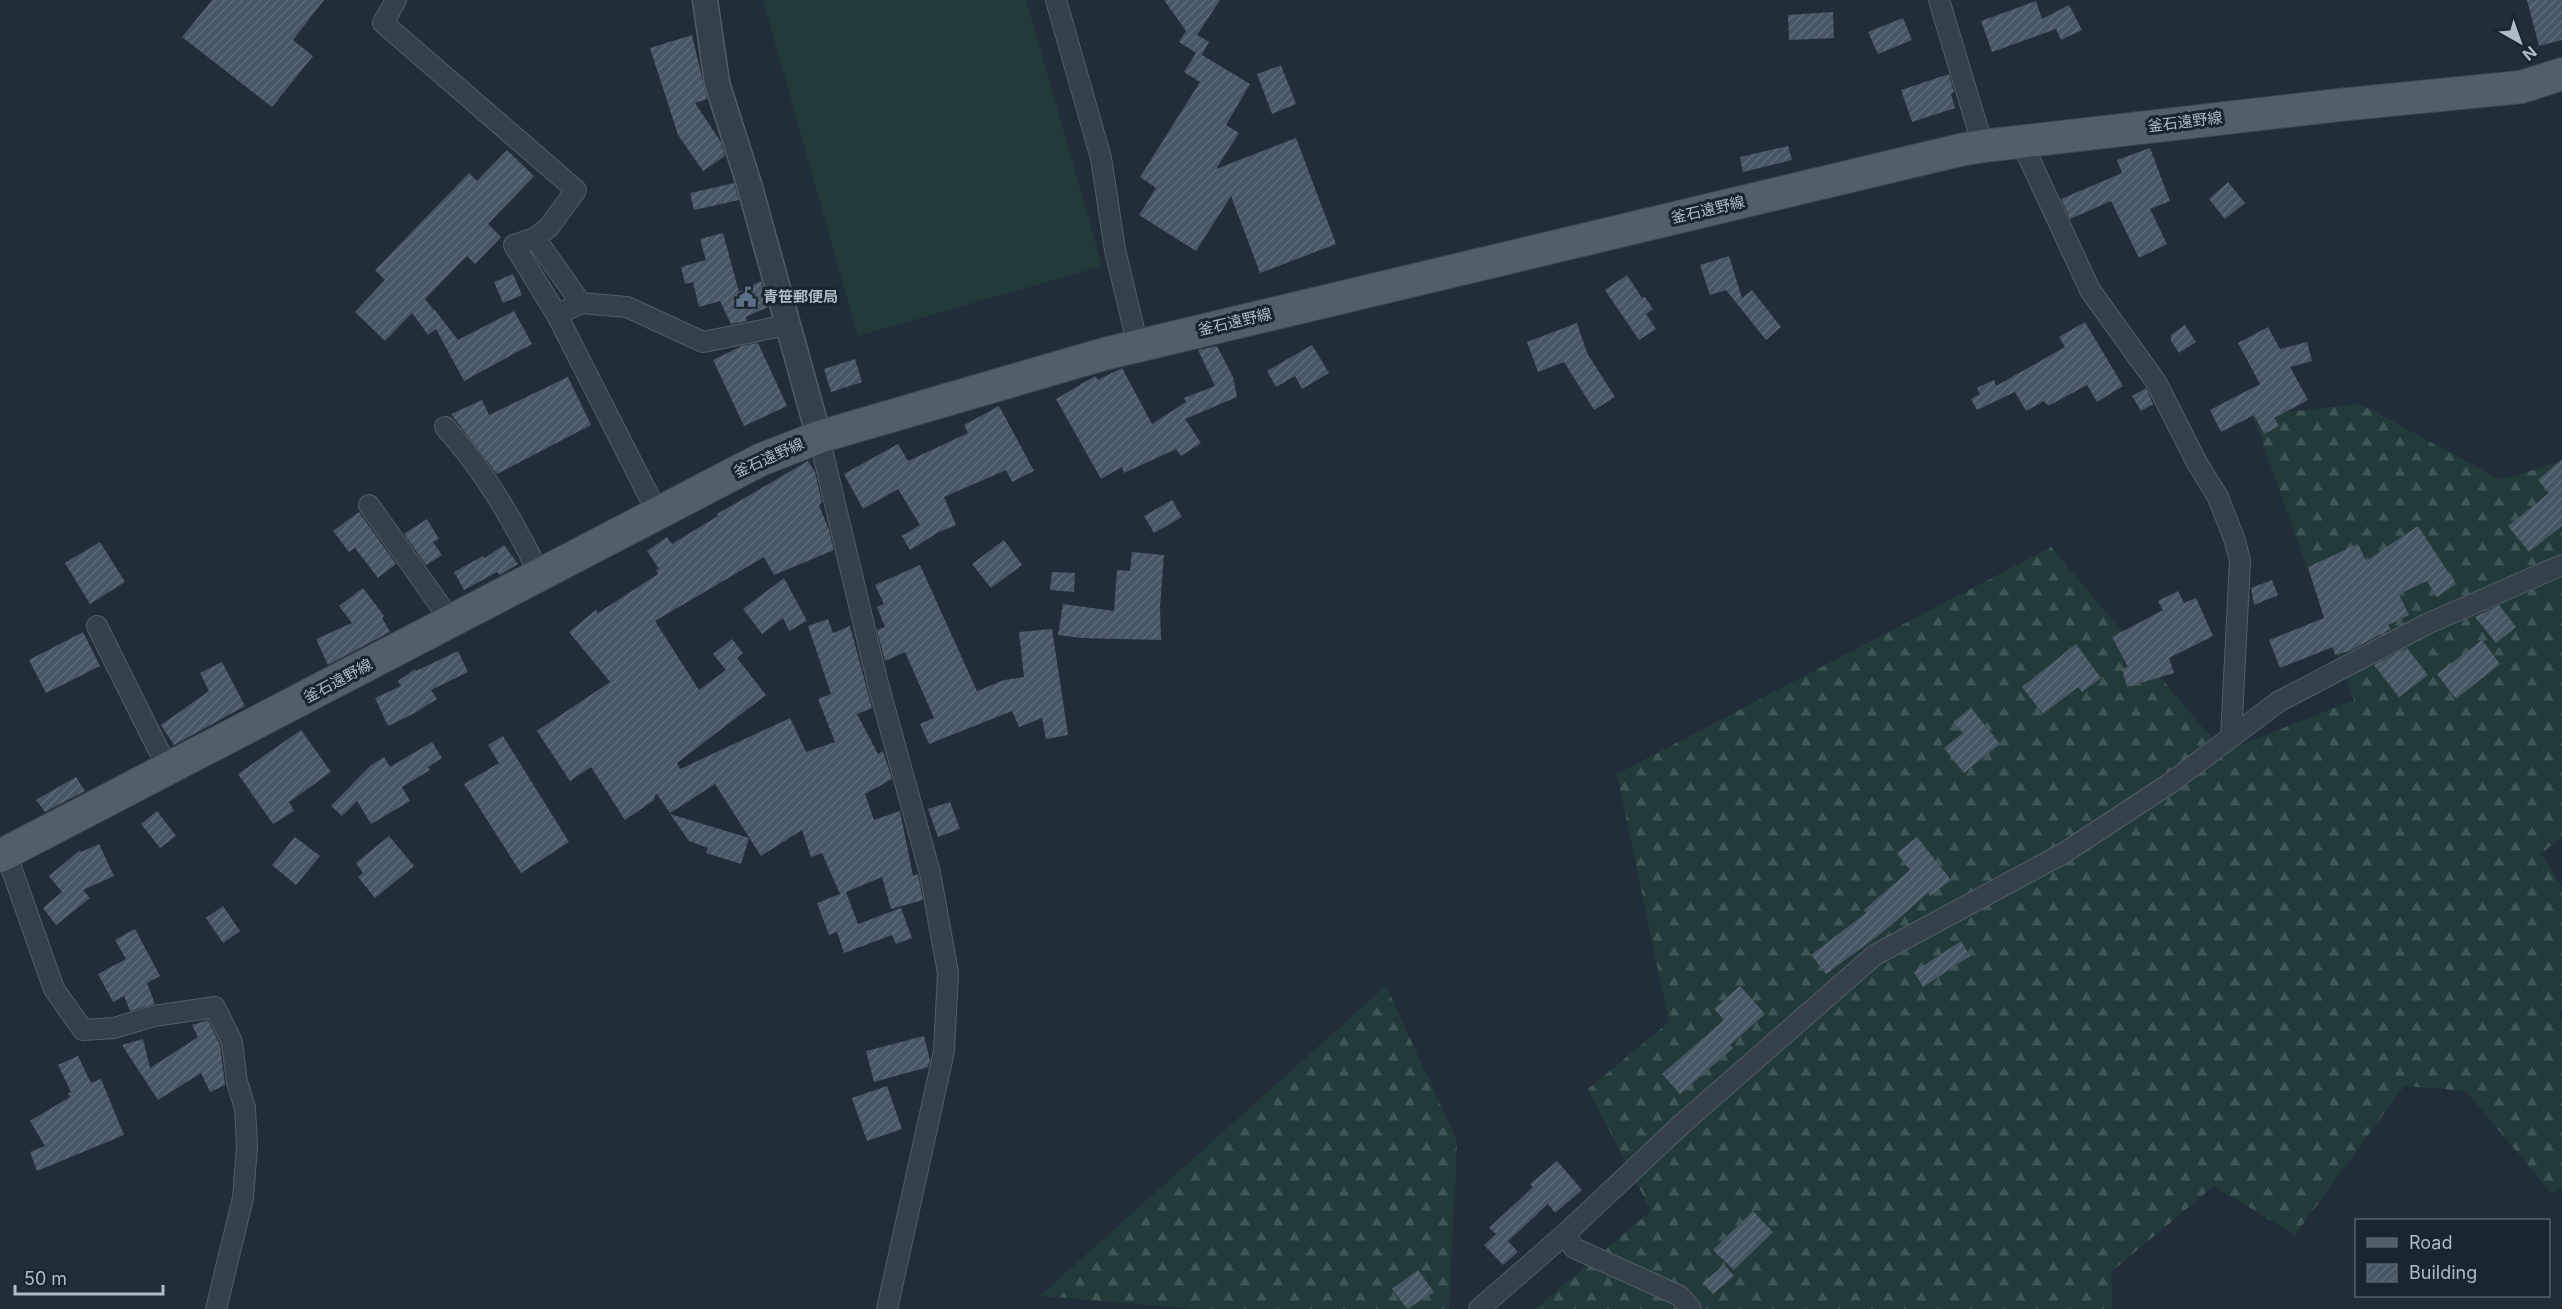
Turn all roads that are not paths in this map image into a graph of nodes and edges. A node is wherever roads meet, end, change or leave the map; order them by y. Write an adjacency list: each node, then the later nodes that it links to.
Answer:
1 (396, 0): 8 (street)
2 (705, 0): 11 (street)
3 (1056, 0): 12 (street)
4 (1940, 0): 7 (street)
5 (2562, 74): 6 (main road, 釜石遠野線)
6 (2021, 141): 7 (main road, 釜石遠野線); 21 (street)
7 (1983, 146): 12 (main road, 釜石遠野線)
8 (535, 238): 9 (street); 10 (street)
9 (581, 303): 10 (street); 11 (street)
10 (557, 315): 16 (street)
11 (788, 325): 14 (street)
12 (1138, 346): 14 (main road, 釜石遠野線)
13 (445, 428): 18 (street)
14 (819, 436): 16 (main road, 釜石遠野線); 26 (street)
15 (369, 505): 19 (street)
16 (658, 514): 18 (main road, 釜石遠野線)
17 (2562, 565): 21 (street)
18 (540, 575): 19 (main road, 釜石遠野線)
19 (451, 621): 22 (main road, 釜石遠野線)
20 (97, 626): 22 (street)
21 (2231, 737): 24 (street)
22 (168, 769): 23 (main road, 釜石遠野線)
23 (3, 854): 25 (street)
24 (1565, 1234): 27 (street); 28 (street)
25 (216, 1309)
26 (887, 1309)
27 (1479, 1309)
28 (1691, 1309)

